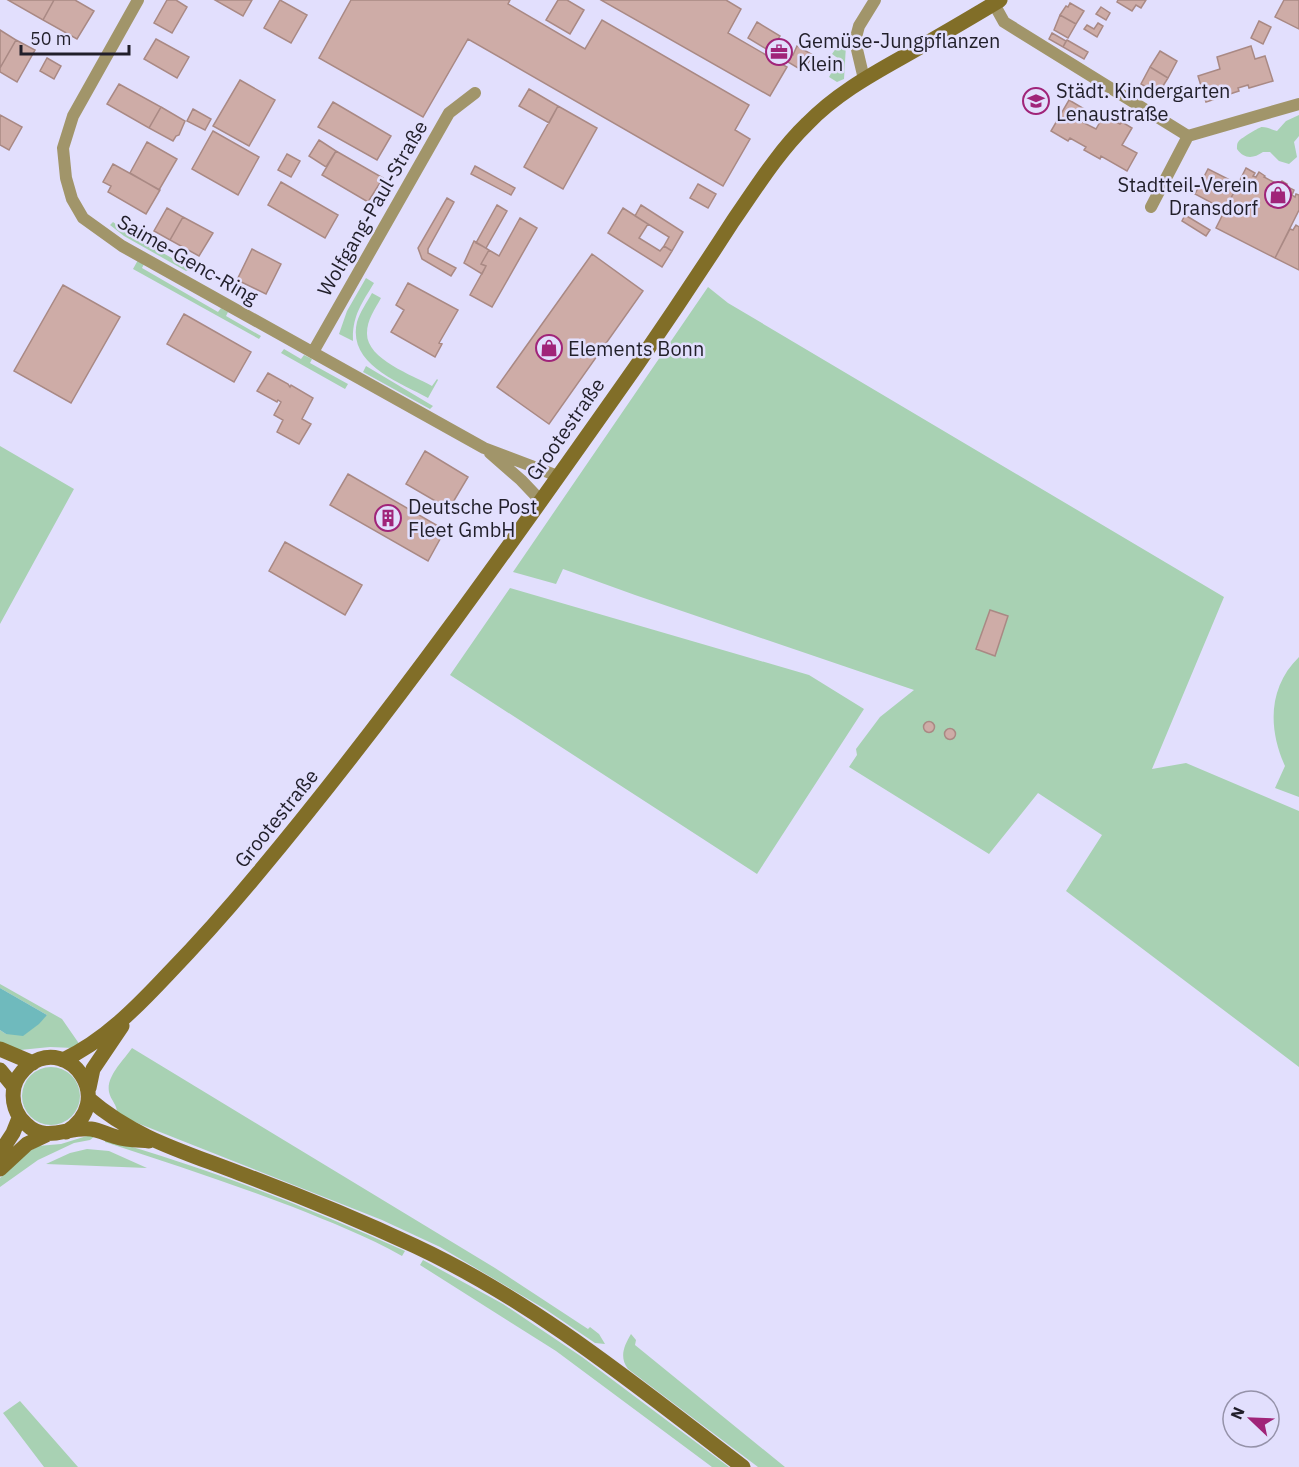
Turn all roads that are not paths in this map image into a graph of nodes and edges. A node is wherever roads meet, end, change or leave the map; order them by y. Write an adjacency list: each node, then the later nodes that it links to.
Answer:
1 (138, 0): 9 (street, Saime-Genc-Ring)
2 (875, 0): 4 (street)
3 (997, 2): 4 (main road, Grootestraße); 7 (street)
4 (864, 79): 11 (main road, Grootestraße)
5 (475, 93): 9 (street, Wolfgang-Paul-Straße)
6 (1299, 104): 7 (street)
7 (1188, 136): 8 (street)
8 (1151, 207)
9 (313, 352): 10 (street, Saime-Genc-Ring)
10 (484, 448): 11 (street, Saime-Genc-Ring); 12 (street, Saime-Genc-Ring)
11 (558, 476): 12 (main road, Grootestraße)
12 (540, 500): 13 (main road, Grootestraße)
13 (132, 1011): 15 (main road, Grootestraße); 19 (main road, Grootestraße)
14 (0, 1049): 16 (main road)
15 (63, 1060): 16 (main road); 19 (main road)
16 (33, 1063): 18 (main road)
17 (0, 1070): 18 (main road)
18 (14, 1087): 20 (main road)
19 (89, 1094): 21 (main road); 23 (main road)
20 (19, 1118): 22 (main road); 24 (main road)
21 (66, 1132): 22 (main road); 23 (main road)
22 (46, 1135): 25 (main road)
23 (155, 1142): 26 (main road)
24 (0, 1153)
25 (0, 1169)
26 (742, 1467)

